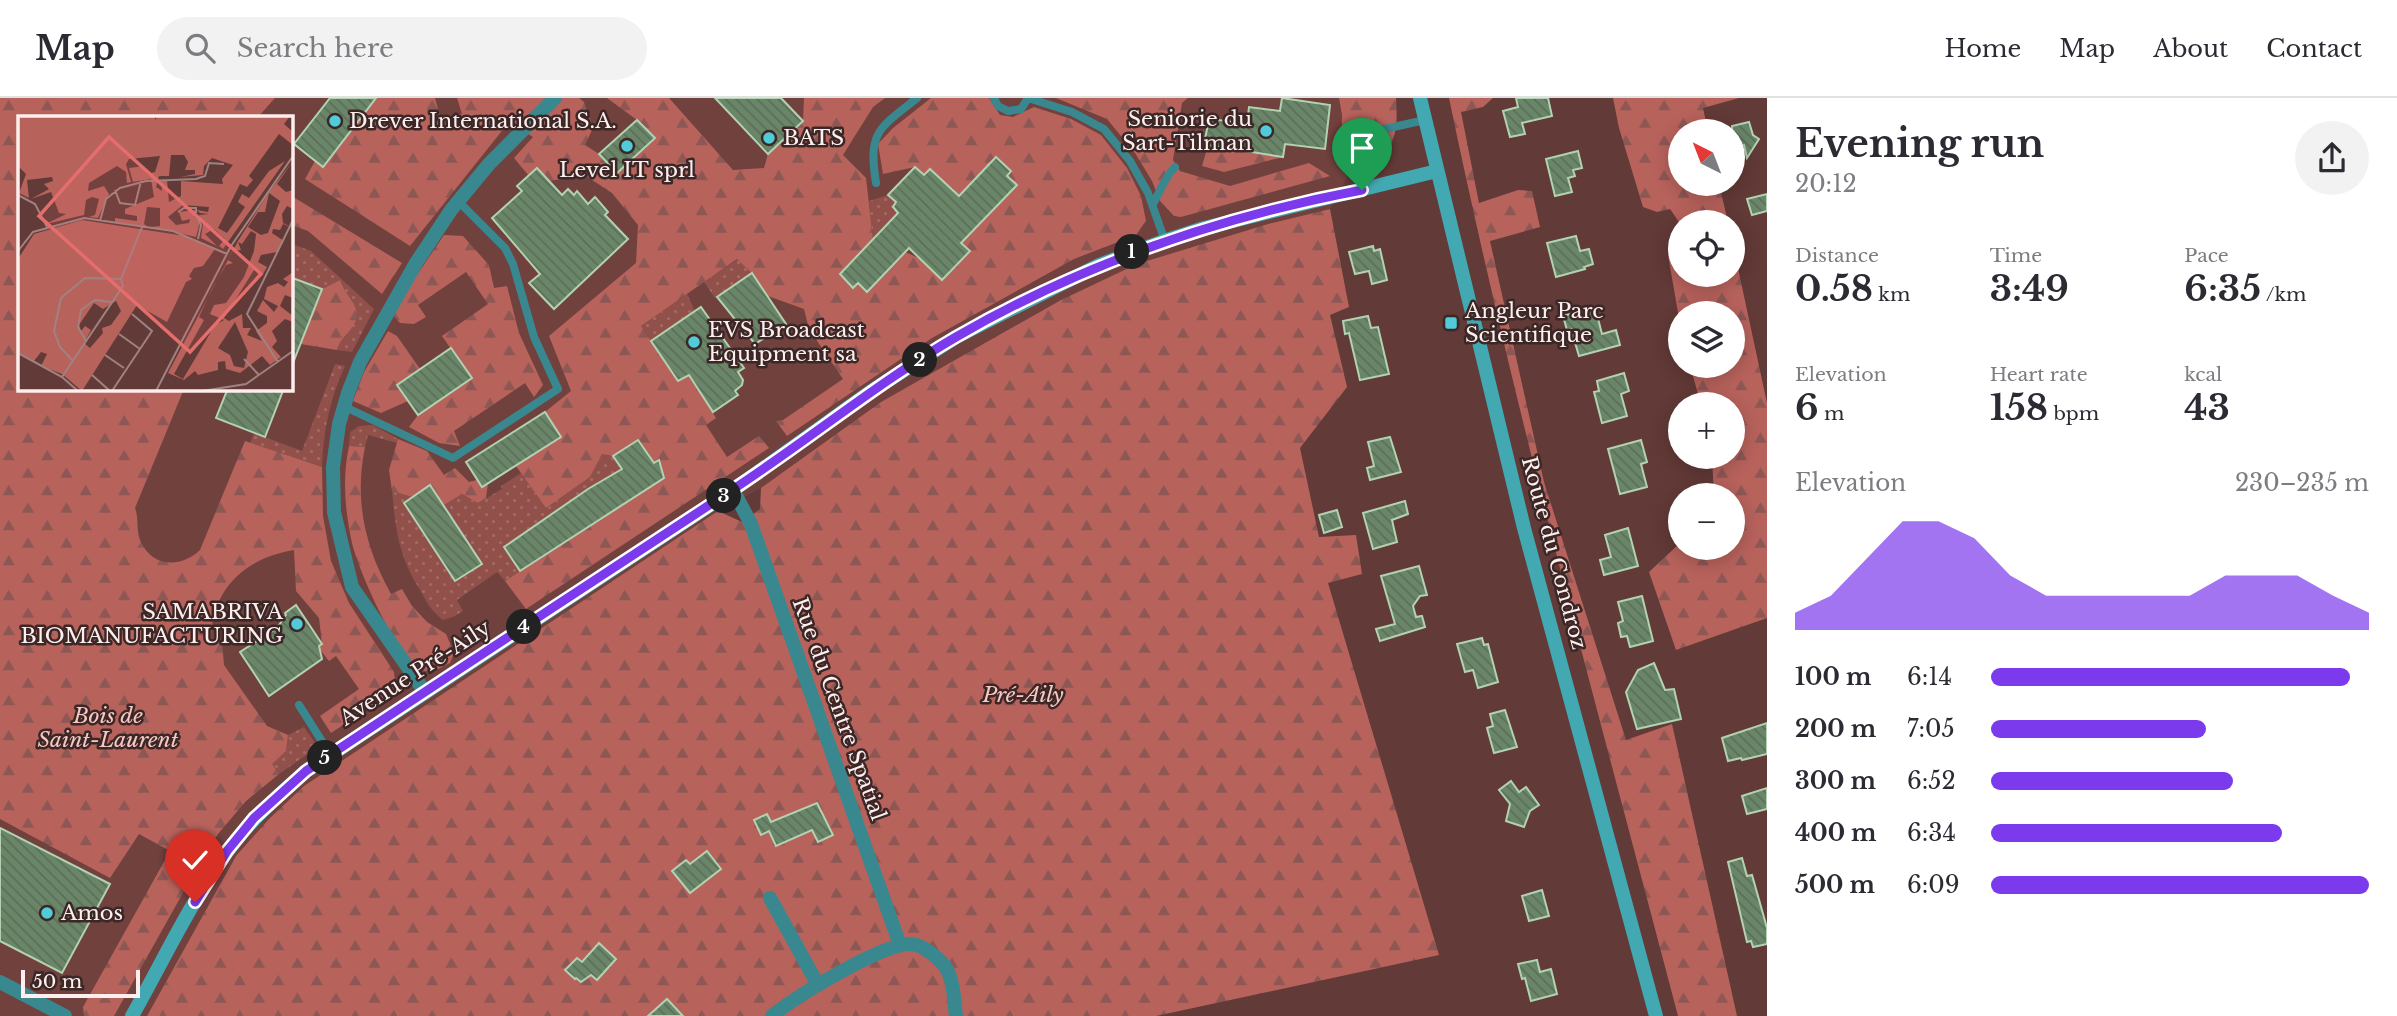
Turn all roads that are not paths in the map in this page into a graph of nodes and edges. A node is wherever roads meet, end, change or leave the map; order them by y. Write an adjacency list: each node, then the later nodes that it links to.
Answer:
1 (555, 98): 11 (street)
2 (916, 98): 10 (lane)
3 (994, 98): 4 (lane)
4 (1028, 98): 12 (lane)
5 (1420, 98): 6 (street, Route du Condroz)
6 (1425, 120): 7 (lane); 9 (street, Route du Condroz)
7 (1380, 131)
8 (1175, 167): 12 (lane)
9 (1437, 171): 13 (street, Avenue Pré-Aily); 27 (street, Route du Condroz)
10 (876, 183)
11 (458, 201): 14 (street); 14 (lane)
12 (1153, 204): 13 (lane)
13 (1165, 241): 15 (street, Avenue Pré-Aily)
14 (344, 406): 16 (street)
15 (733, 490): 16 (street, Avenue Pré-Aily); 20 (street, Rue du Centre Spatial)
16 (425, 692): 18 (street, Avenue Pré-Aily)
17 (299, 705): 18 (lane)
18 (330, 754): 24 (street, Avenue Pré-Aily)
19 (770, 898): 22 (street)
20 (900, 944): 22 (street); 26 (street)
21 (0, 982): 23 (street)
22 (818, 985): 25 (street)
23 (65, 1016)
24 (132, 1016)
25 (772, 1016)
26 (956, 1016)
27 (1656, 1016)

